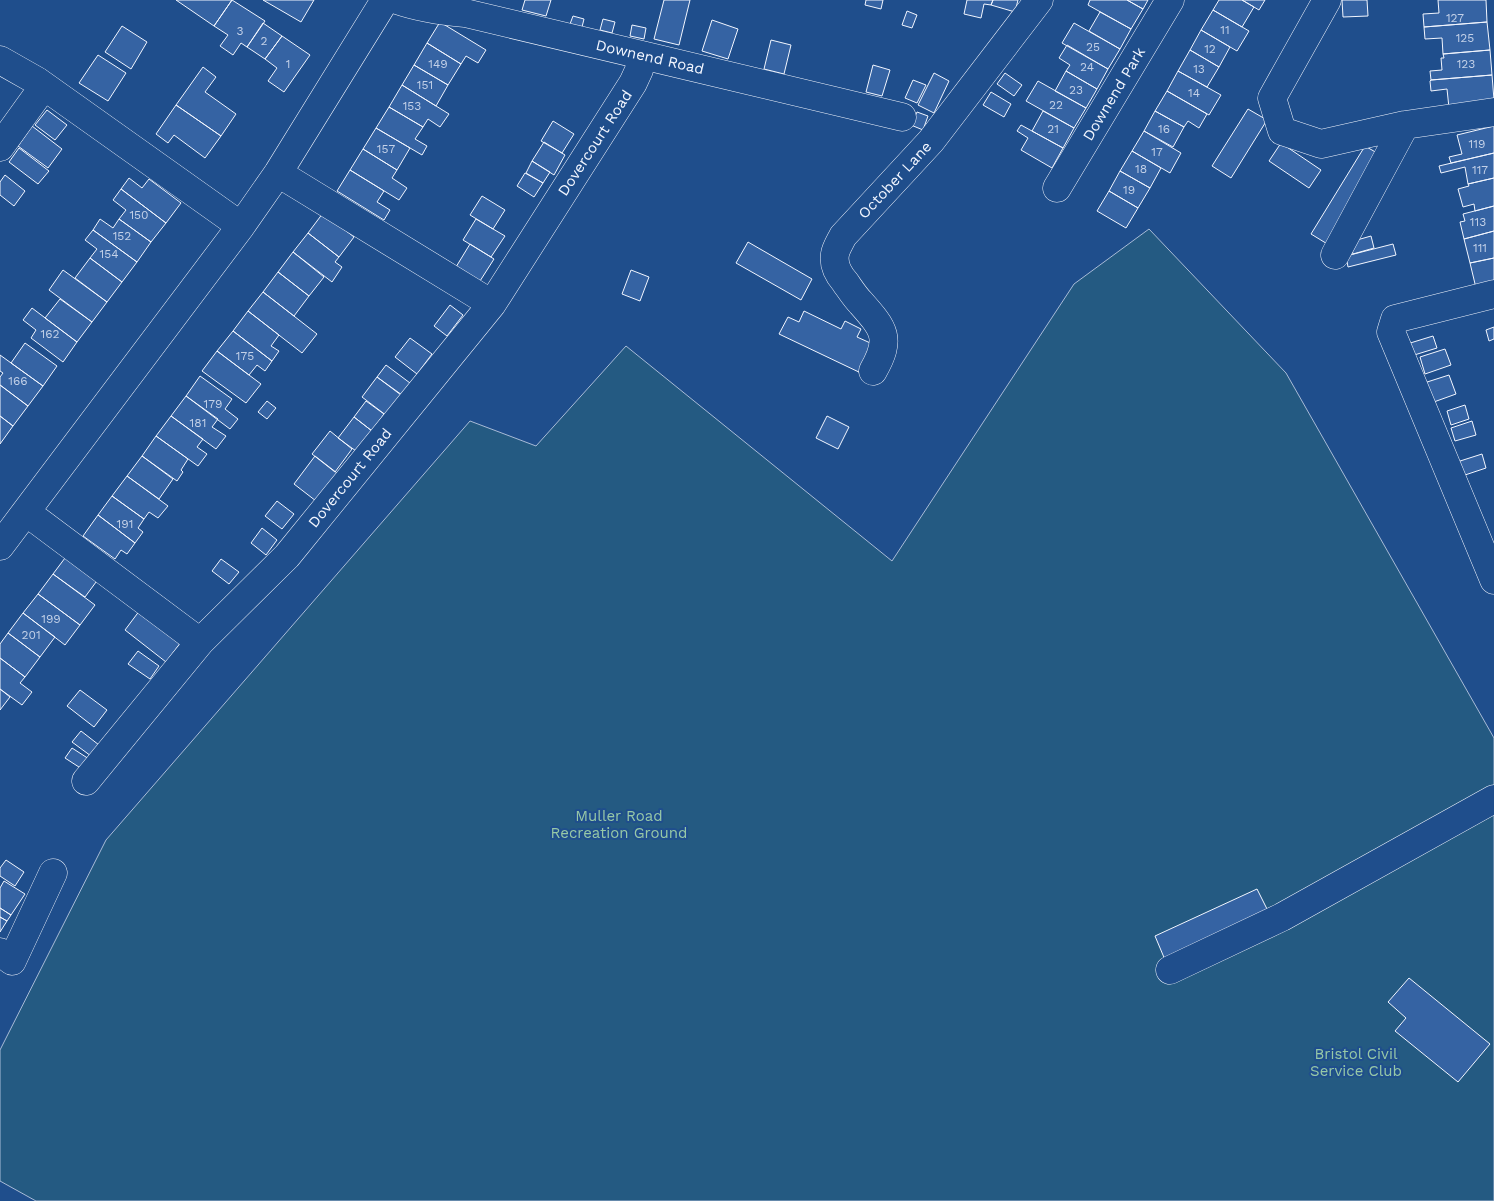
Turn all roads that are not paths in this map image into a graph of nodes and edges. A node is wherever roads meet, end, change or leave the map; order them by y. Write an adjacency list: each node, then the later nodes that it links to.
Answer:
1 (385, 0): 13 (street)
2 (397, 0): 6 (street, Downend Road)
3 (1040, 0): 19 (street, October Lane)
4 (1170, 0): 14 (street, Downend Park)
5 (1327, 0): 11 (street)
6 (641, 55): 10 (street, Downend Road); 18 (street, Dovercourt Road)
7 (0, 60): 8 (street)
8 (44, 86): 12 (street); 15 (street)
9 (1494, 112): 11 (street)
10 (902, 117)
11 (1405, 124): 16 (street)
12 (0, 147)
13 (278, 173): 15 (street); 18 (street)
14 (1057, 188)
15 (241, 226): 20 (street)
16 (1335, 255)
17 (1494, 294): 22 (street)
18 (492, 304): 23 (street, Dovercourt Road)
19 (873, 371)
20 (26, 512): 21 (street); 23 (street)
21 (0, 546)
22 (1494, 580)
23 (200, 642): 24 (street, Dovercourt Road)
24 (86, 781)
25 (1494, 799): 28 (street)
26 (53, 873): 27 (street)
27 (0, 952)
28 (1170, 970)

